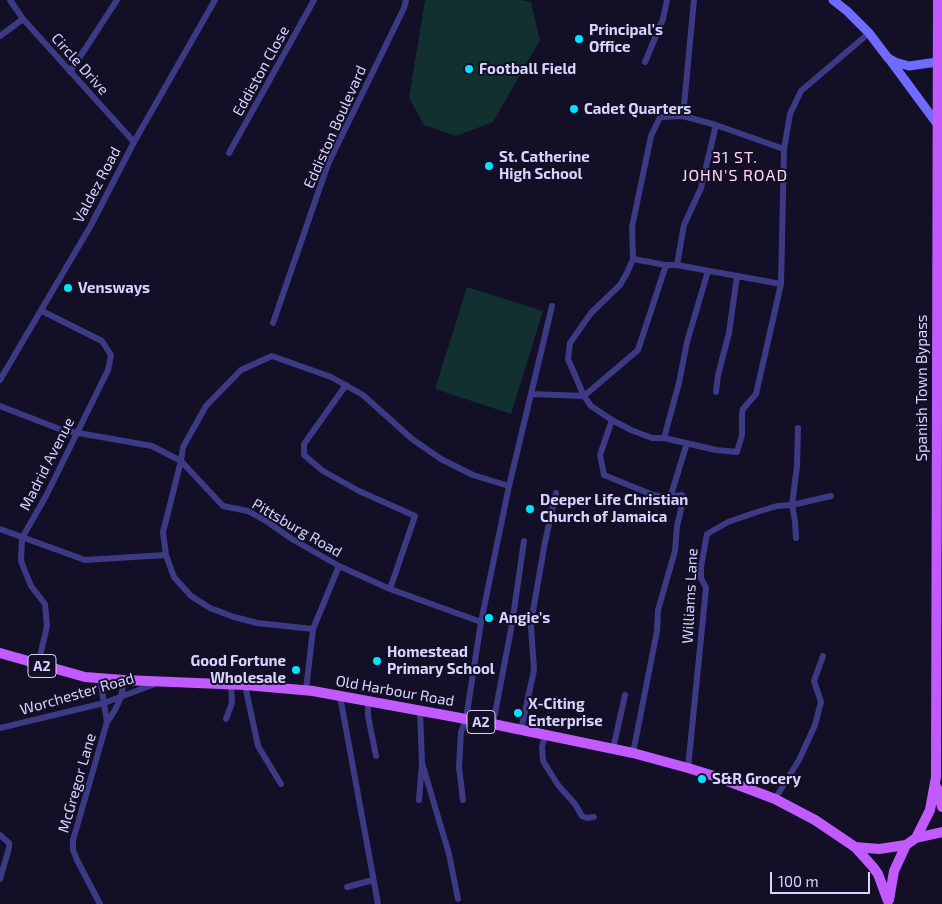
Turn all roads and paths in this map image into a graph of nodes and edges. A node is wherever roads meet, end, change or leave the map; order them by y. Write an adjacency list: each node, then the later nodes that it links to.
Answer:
1 (10, 0): 10 (street, Circle Drive)
2 (117, 0): 16 (street)
3 (215, 0): 20 (street, Valdez Road)
4 (314, 0): 22 (street, Eddiston Close)
5 (406, 0): 31 (street, Eddiston Boulevard)
6 (667, 0): 14 (street)
7 (694, 0): 17 (street)
8 (833, 0): 11 (main road)
9 (938, 0): 15 (main road, Spanish Town Bypass)
10 (23, 19): 12 (street); 16 (street, Circle Drive)
11 (869, 33): 13 (main road); 21 (street)
12 (0, 36)
13 (888, 58): 15 (main road); 19 (main road)
14 (645, 62)
15 (937, 62): 19 (main road, Spanish Town Bypass)
16 (70, 72): 20 (street, Circle Drive)
17 (683, 116): 18 (street); 23 (street)
18 (716, 125): 21 (street); 25 (street)
19 (938, 125): 85 (main road, Spanish Town Bypass)
20 (134, 142): 30 (street, Valdez Road)
21 (784, 149): 28 (street)
22 (229, 153)
23 (633, 259): 24 (street); 36 (street)
24 (666, 265): 25 (street); 36 (street)
25 (677, 265): 26 (street)
26 (708, 271): 27 (street); 41 (street)
27 (737, 276): 28 (street); 34 (street)
28 (781, 284): 42 (street)
29 (552, 306): 35 (street)
30 (42, 311): 32 (street, Valdez Road); 40 (street, Madrid Avenue)
31 (272, 323)
32 (0, 380)
33 (346, 385): 43 (street); 44 (street); 55 (street)
34 (716, 392)
35 (531, 394): 36 (street); 44 (street)
36 (584, 396): 38 (street)
37 (0, 406): 40 (street, Pittsburg Road)
38 (612, 420): 41 (street); 46 (street)
39 (798, 428): 48 (street)
40 (77, 433): 43 (street, Pittsburg Road); 50 (street, Madrid Avenue)
41 (664, 438): 42 (street)
42 (687, 444): 46 (street)
43 (181, 461): 53 (street); 54 (street, Pittsburg Road)
44 (509, 486): 56 (street)
45 (556, 493): 78 (street)
46 (671, 495): 81 (street)
47 (831, 496): 48 (street)
48 (792, 505): 51 (street); 84 (street, Williams Lane)
49 (0, 528): 50 (street)
50 (22, 538): 53 (street); 60 (street, Madrid Avenue)
51 (796, 538)
52 (524, 541): 76 (street)
53 (166, 555): 57 (street)
54 (339, 566): 55 (street, Pittsburg Road); 57 (street)
55 (390, 589): 56 (street, Pittsburg Road)
56 (481, 622): 74 (street)
57 (313, 629): 66 (street)
58 (0, 653): 60 (main road, Old Harbour Road / A2)
59 (823, 656): 87 (street)
60 (38, 665): 61 (main road, Old Harbour Road / A2)
61 (100, 678): 62 (main road, Old Harbour Road / A2); 70 (street, McGregor Lane)
62 (124, 680): 63 (main road, Old Harbour Road / A2); 69 (street, McGregor Lane)
63 (160, 682): 64 (main road, Old Harbour Road / A2); 69 (street, Worchester Road)
64 (231, 684): 65 (main road, Old Harbour Road / A2); 73 (street)
65 (245, 685): 66 (main road, Old Harbour Road / A2); 86 (street)
66 (306, 690): 68 (main road, Old Harbour Road / A2)
67 (626, 695): 80 (street)
68 (340, 696): 71 (main road, Old Harbour Road / A2); 98 (street)
69 (121, 697): 70 (street, Worchester Road); 75 (street, McGregor Lane)
70 (104, 702): 75 (street, McGregor Lane); 77 (street, Worchester Road)
71 (368, 702): 72 (main road, Old Harbour Road / A2); 82 (street)
72 (420, 711): 74 (main road, Old Harbour Road / A2); 83 (street)
73 (226, 719)
74 (466, 720): 76 (main road, Old Harbour Road / A2); 89 (street)
75 (107, 722): 102 (street, McGregor Lane)
76 (492, 724): 78 (main road, Old Harbour Road / A2)
77 (0, 728)
78 (521, 730): 79 (main road, Old Harbour Road / A2)
79 (545, 735): 80 (main road, Old Harbour Road / A2); 91 (street)
80 (613, 749): 81 (main road, Old Harbour Road / A2)
81 (632, 753): 84 (main road, Old Harbour Road / A2)
82 (376, 756)
83 (422, 763): 88 (street); 100 (street)
84 (688, 768): 87 (main road, Old Harbour Road / A2)
85 (936, 777): 90 (main road, Spanish Town Bypass); 94 (main road, Spanish Town Bypass)
86 (281, 784)
87 (775, 799): 96 (main road, Old Harbour Road / A2)
88 (419, 800)
89 (463, 800)
90 (942, 808)
91 (594, 817)
92 (942, 832): 94 (main road)
93 (0, 835): 97 (street)
94 (916, 838): 95 (main road)
95 (906, 846): 96 (main road, Old Harbour Road / A2); 101 (main road)
96 (855, 847): 101 (main road, Old Harbour Road / A2)
97 (0, 878)
98 (373, 880): 99 (street); 103 (street)
99 (347, 887)
100 (458, 899)
101 (889, 903)
102 (100, 904)
103 (378, 904)

